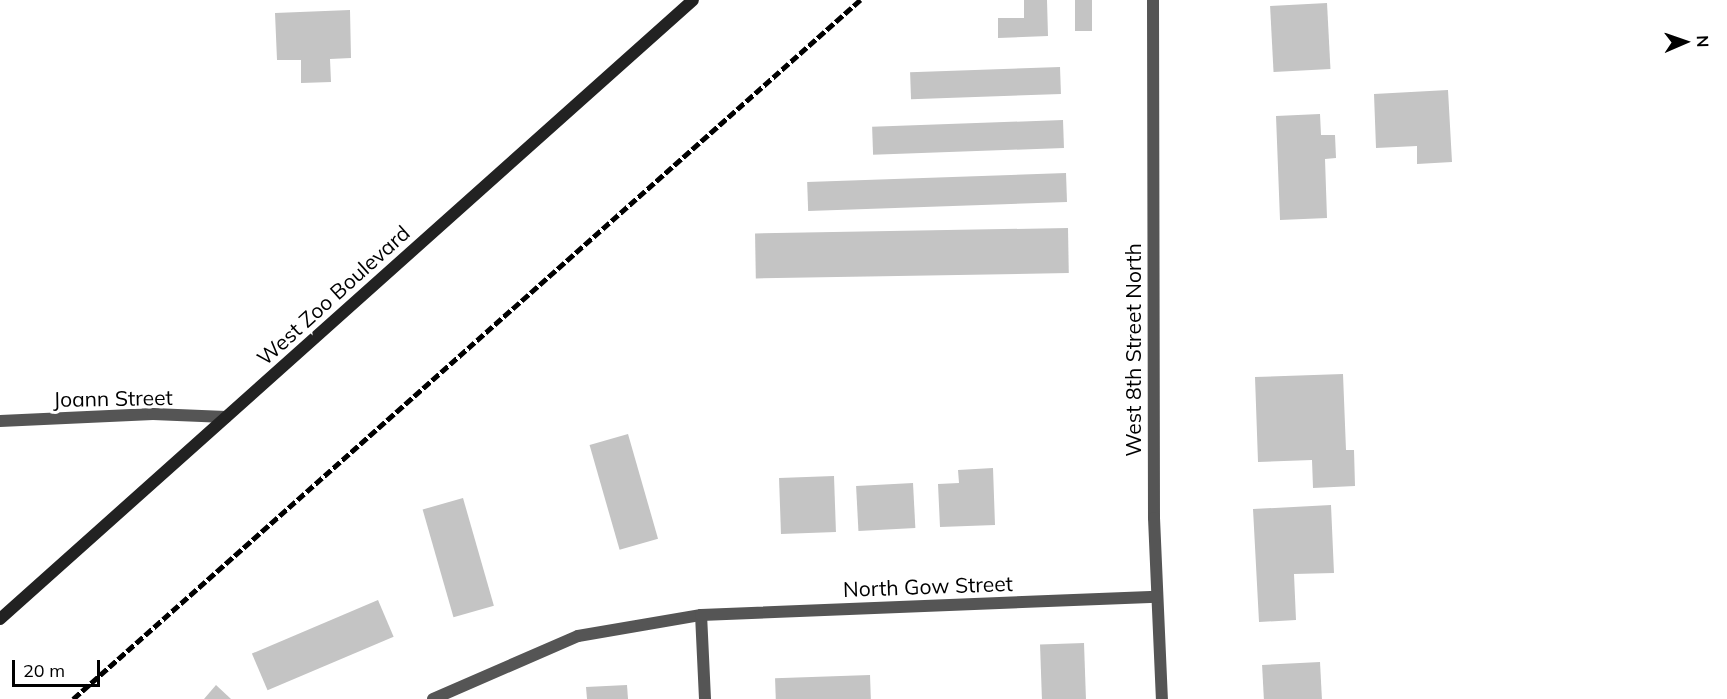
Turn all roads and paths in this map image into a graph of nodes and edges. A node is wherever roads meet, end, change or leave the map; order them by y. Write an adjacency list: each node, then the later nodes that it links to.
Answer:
1 (693, 0): 3 (main road, West Zoo Boulevard)
2 (1153, 0): 5 (street, West 8th Street North)
3 (226, 417): 4 (street, Joann Street); 7 (main road, West Zoo Boulevard)
4 (0, 421)
5 (1157, 597): 6 (street, North Gow Street); 10 (street, West 8th Street North)
6 (701, 615): 8 (street, North Gow Street); 9 (street)
7 (0, 619)
8 (433, 699)
9 (705, 699)
10 (1162, 699)

